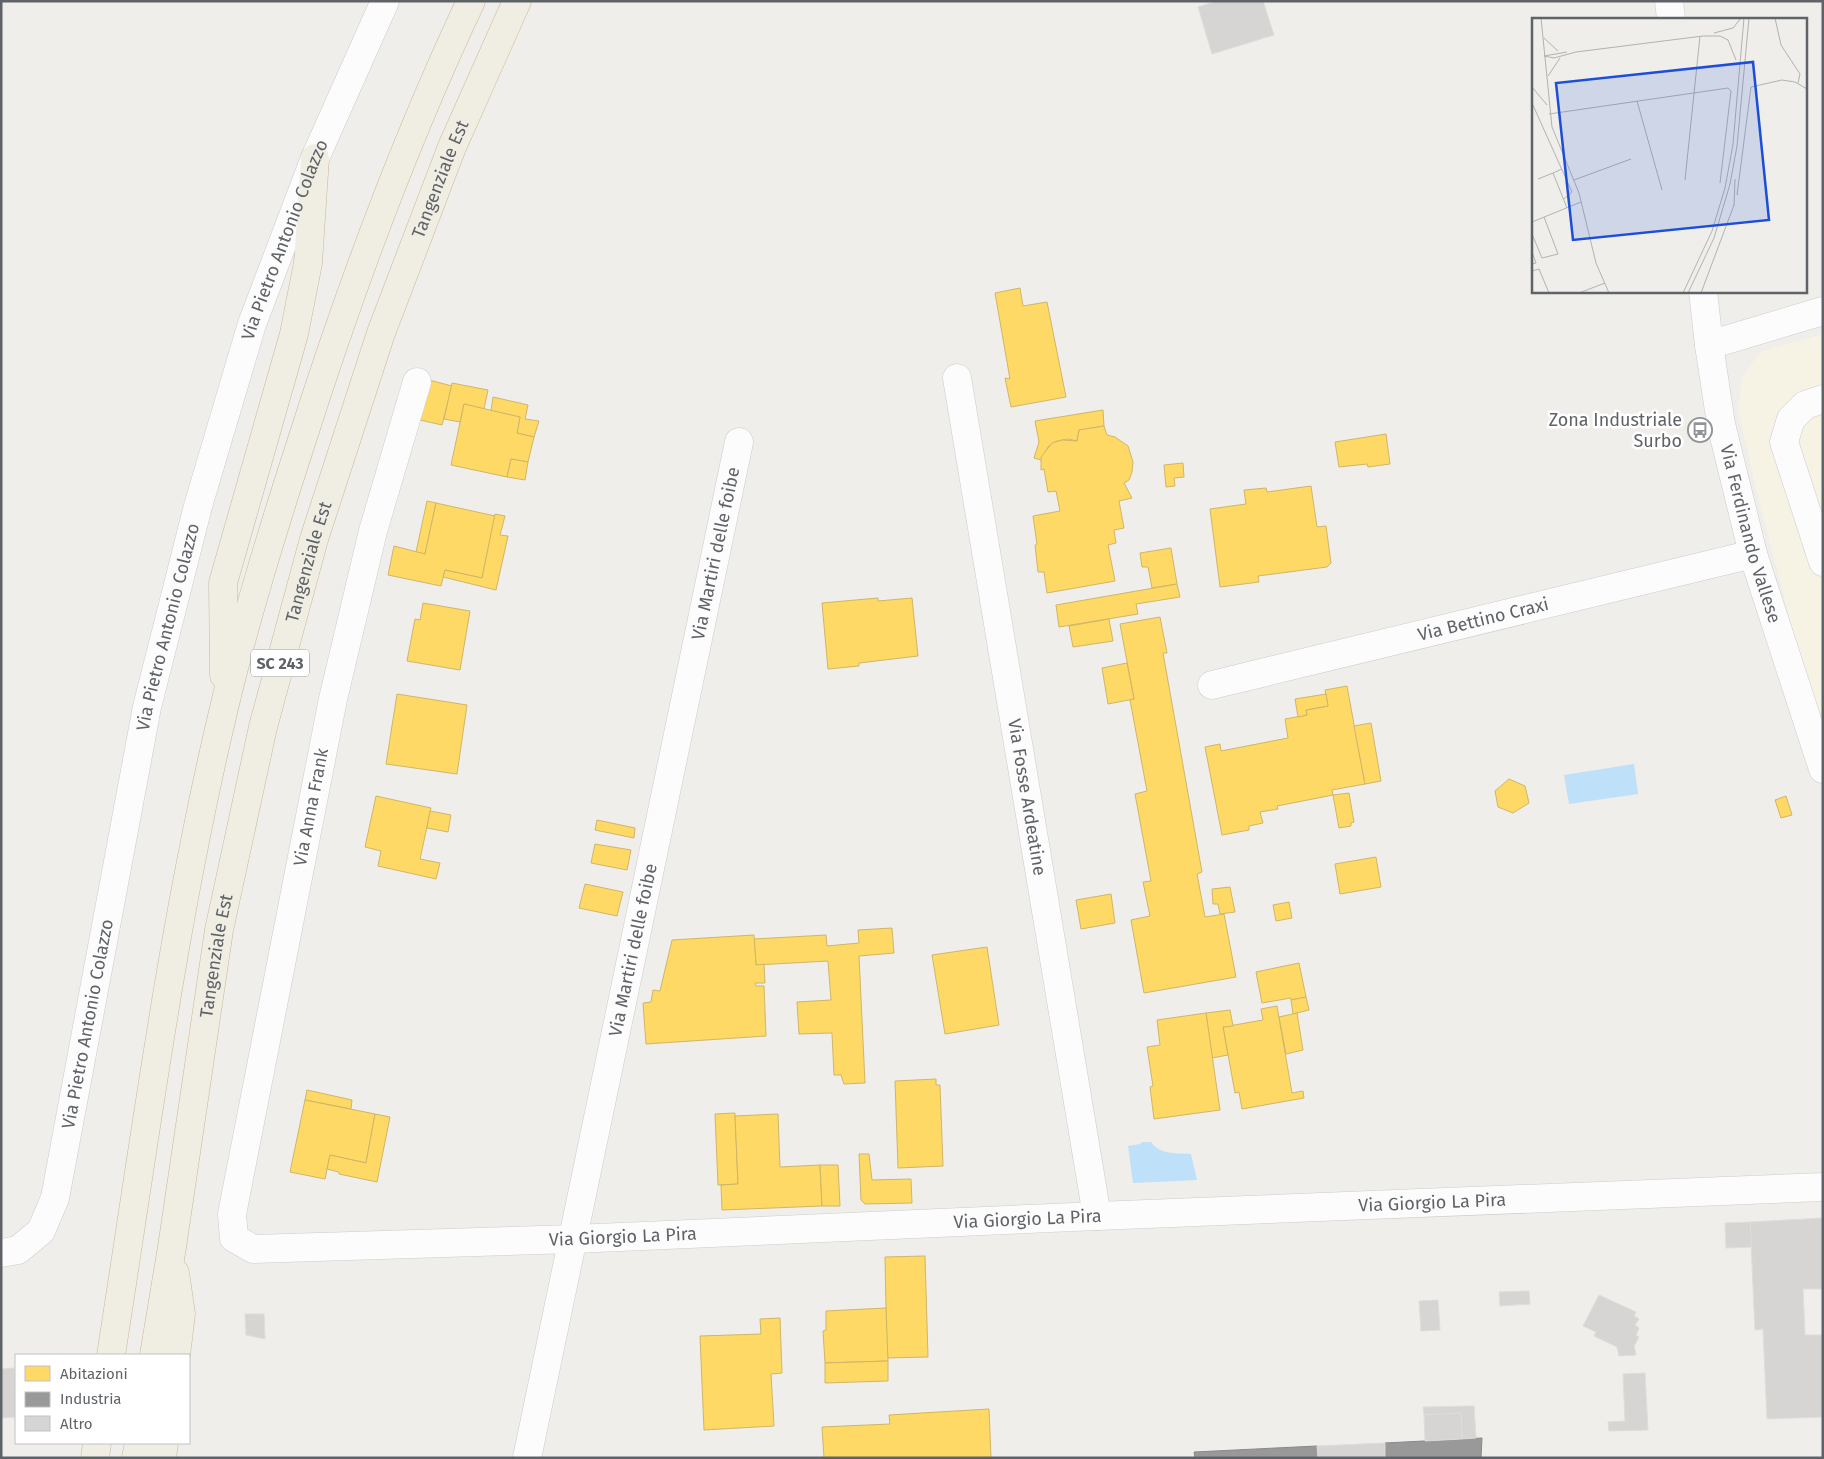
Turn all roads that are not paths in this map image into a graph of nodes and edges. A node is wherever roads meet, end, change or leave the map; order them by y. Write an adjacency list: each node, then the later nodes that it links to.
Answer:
1 (385, 1): 6 (street, Via Pietro Antonio Colazzo)
2 (471, 1): 17 (highway, SC 243)
3 (516, 1): 23 (highway, Tangenziale Est / SC 243)
4 (1669, 1): 5 (street)
5 (1671, 18)
6 (315, 158): 17 (highway); 24 (street, Via Pietro Antonio Colazzo)
7 (1703, 292): 9 (street, Via Ferdinando Vallese)
8 (1823, 311): 9 (street)
9 (1709, 344): 14 (street, Via Ferdinando Vallese)
10 (957, 378): 20 (street, Via Fosse Ardeatine)
11 (416, 382): 21 (street, Via Anna Frank)
12 (1823, 399): 15 (street)
13 (739, 442): 22 (street, Via Martiri delle foibe)
14 (1753, 554): 16 (street, Via Bettino Craxi); 18 (street, Via Ferdinando Vallese)
15 (1823, 562)
16 (1212, 685)
17 (224, 706): 25 (highway, SC 243)
18 (1823, 769)
19 (1823, 1187): 20 (street, Via Giorgio La Pira)
20 (1097, 1216): 22 (street, Via Giorgio La Pira)
21 (234, 1238): 22 (street, Via Giorgio La Pira)
22 (574, 1239): 34 (street, Via Martiri delle foibe)
23 (172, 1248): 26 (highway, Tangenziale Est / SC 243); 27 (highway)
24 (1, 1254)
25 (111, 1354)
26 (154, 1354)
27 (176, 1354)
28 (97, 1444): 31 (highway)
29 (139, 1444): 32 (highway)
30 (164, 1444): 33 (highway)
31 (95, 1458)
32 (136, 1458)
33 (162, 1458)
34 (527, 1458)

